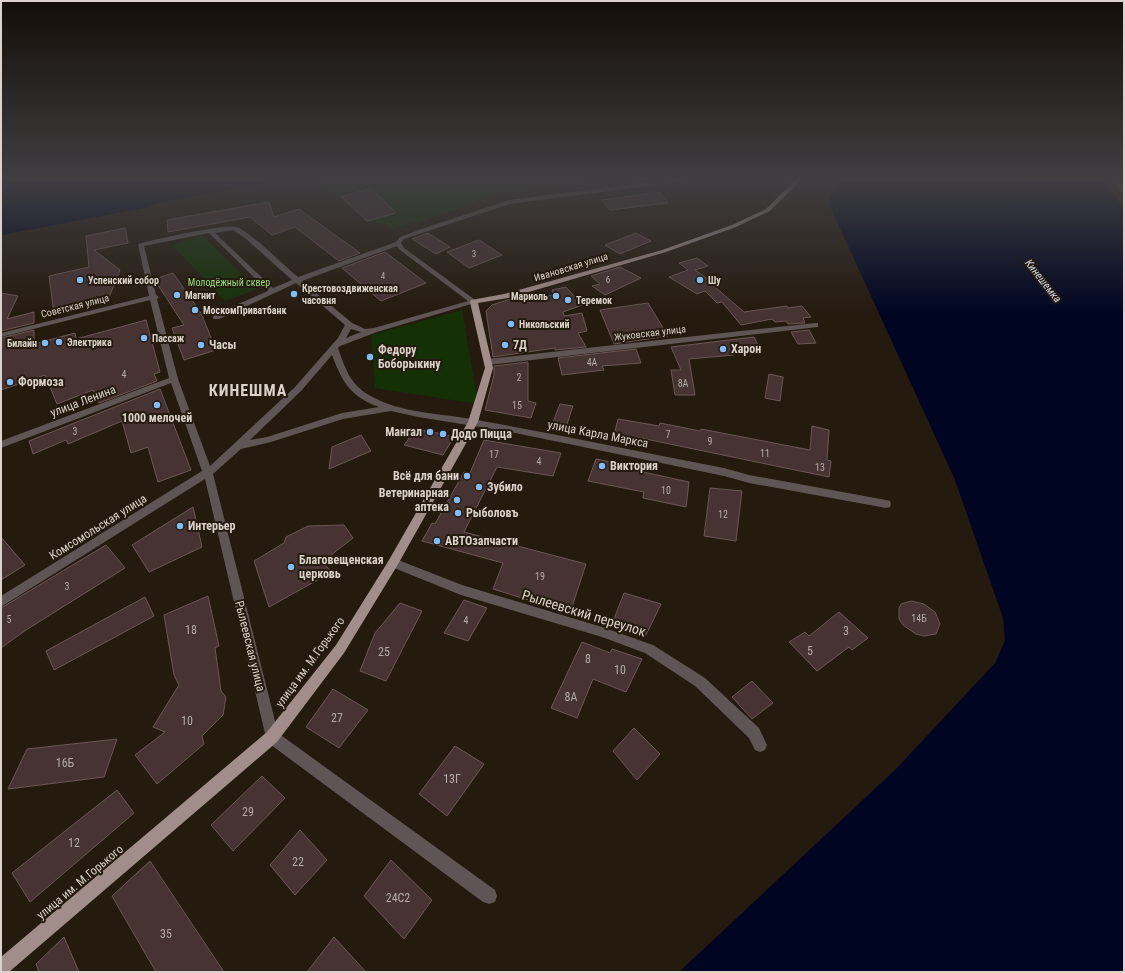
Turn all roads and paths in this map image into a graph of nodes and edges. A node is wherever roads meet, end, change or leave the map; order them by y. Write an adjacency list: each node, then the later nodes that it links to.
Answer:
1 (442, 223): 4 (street)
2 (740, 223): 8 (main road, Ивановская улица)
3 (210, 231): 5 (street); 6 (street); 7 (street, Рылеевская улица)
4 (398, 243): 5 (street); 8 (street)
5 (297, 280): 6 (street); 10 (street)
6 (272, 292): 9 (street)
7 (154, 297): 13 (street, Советская улица); 16 (street, Рылеевская улица)
8 (474, 302): 12 (street, Ивановская улица); 15 (main road, улица им. М.Горького)
9 (216, 317)
10 (349, 325): 12 (street); 14 (street)
11 (815, 325): 15 (street, Жуковская улица)
12 (374, 330): 14 (street, Ивановская улица)
13 (1, 335)
14 (334, 348): 17 (street, улица Карла Маркса); 20 (street, Комсомольская улица)
15 (488, 362): 18 (main road, улица им. М.Горького)
16 (174, 379): 19 (street, улица Ленина); 21 (street, Рылеевская улица)
17 (390, 408): 18 (street, улица Карла Маркса); 20 (street)
18 (473, 422): 22 (street, улица Карла Маркса); 23 (main road, улица им. М.Горького)
19 (1, 445)
20 (239, 446): 21 (street, Комсомольская улица)
21 (208, 473): 24 (street, Комсомольская улица); 25 (street, Рылеевская улица)
22 (886, 504)
23 (393, 563): 25 (main road, улица им. М.Горького); 26 (street, Рылеевский переулок)
24 (1, 602)
25 (272, 737): 27 (street); 28 (main road, улица им. М.Горького)
26 (760, 744)
27 (488, 896)
28 (1, 968)

